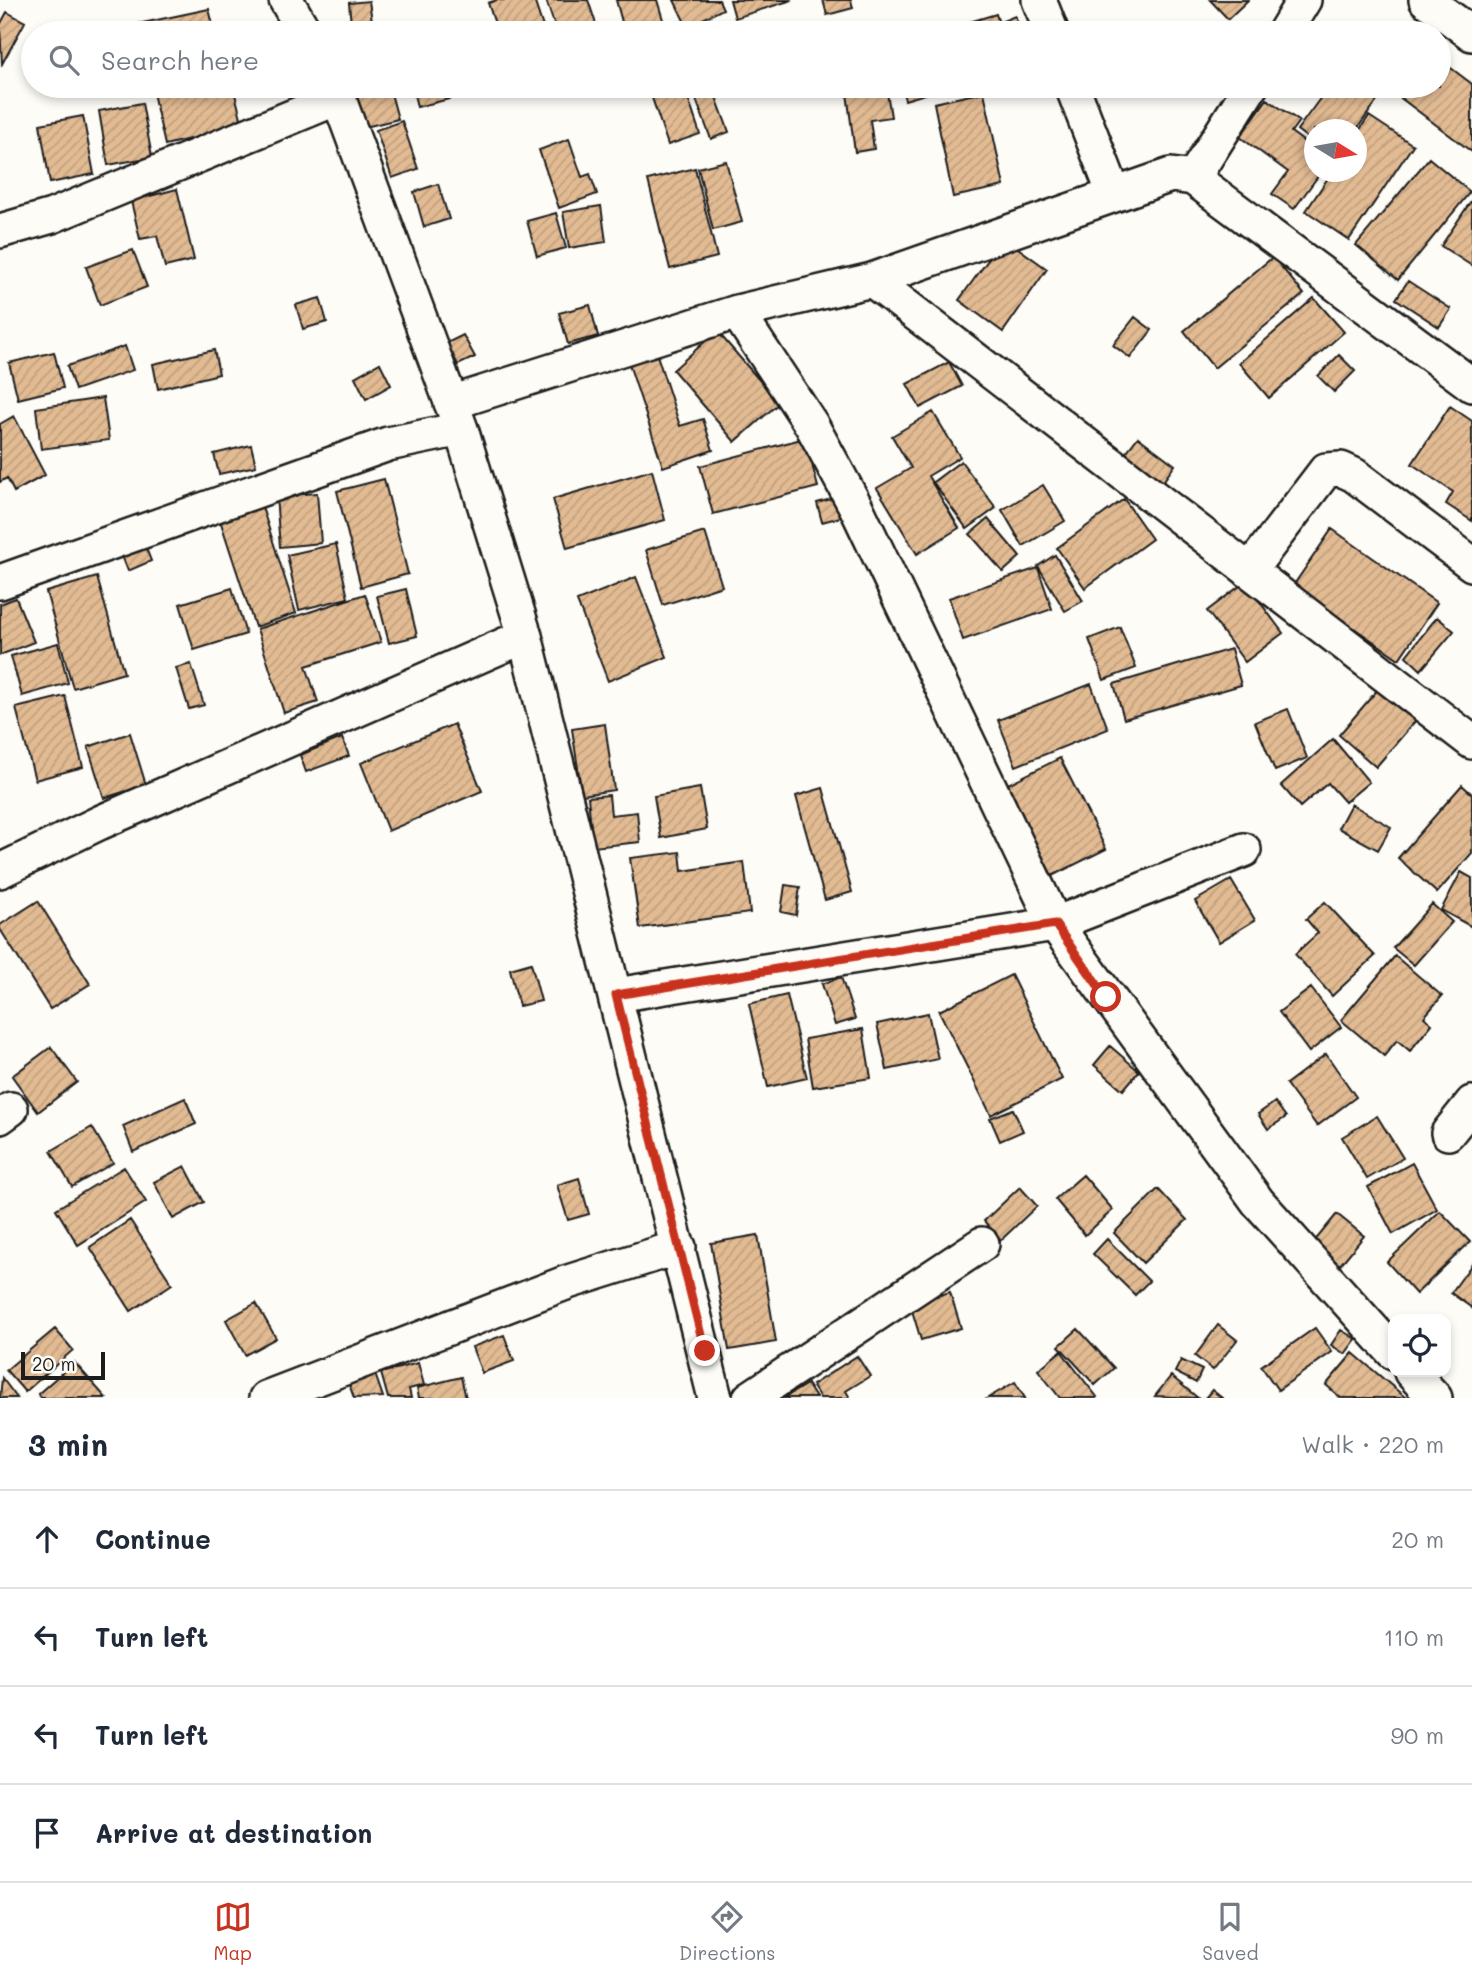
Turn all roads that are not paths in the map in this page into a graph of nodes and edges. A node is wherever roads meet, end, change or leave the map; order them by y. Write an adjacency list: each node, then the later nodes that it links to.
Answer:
1 (286, 0): 5 (street)
2 (1039, 0): 6 (street)
3 (1304, 0): 7 (street)
4 (1426, 0): 8 (street)
5 (297, 21)
6 (1047, 21)
7 (1291, 21)
8 (1472, 34)
9 (321, 98): 15 (street)
10 (340, 98): 19 (street)
11 (1077, 98): 14 (street)
12 (1243, 98): 13 (street)
13 (1193, 178): 14 (street); 18 (street)
14 (1114, 194): 16 (street)
15 (0, 232)
16 (872, 280): 17 (street); 21 (street)
17 (737, 312): 19 (street); 27 (street)
18 (1472, 385)
19 (456, 416): 22 (street); 23 (street)
20 (1472, 564): 21 (street)
21 (1249, 571): 24 (street)
22 (0, 582)
23 (525, 636): 26 (street); 28 (street)
24 (1472, 742)
25 (1244, 850): 27 (street)
26 (0, 871)
27 (1055, 924): 28 (street); 33 (street)
28 (616, 995): 32 (street)
29 (1472, 1103): 30 (street)
30 (1448, 1133)
31 (982, 1244): 37 (street)
32 (679, 1247): 35 (street); 36 (street)
33 (1388, 1346)
34 (1416, 1377): 38 (street)
35 (266, 1398)
36 (715, 1398)
37 (750, 1398)
38 (1435, 1398)

